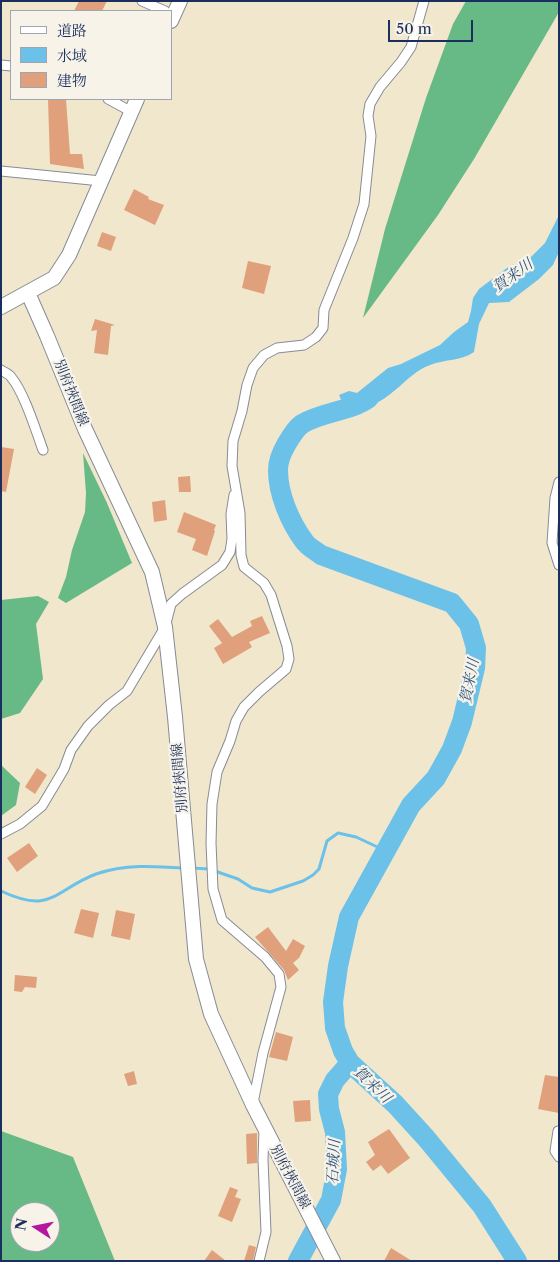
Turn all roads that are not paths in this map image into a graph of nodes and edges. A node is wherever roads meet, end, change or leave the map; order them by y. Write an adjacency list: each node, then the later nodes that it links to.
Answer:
1 (142, 1): 4 (street)
2 (180, 1): 5 (main road)
3 (424, 1): 16 (street)
4 (160, 10)
5 (172, 12)
6 (110, 100): 8 (street)
7 (137, 100): 8 (main road)
8 (132, 112): 10 (main road)
9 (1, 171): 10 (street)
10 (102, 181): 11 (main road)
11 (28, 293): 12 (main road); 18 (main road, 別府挾間線)
12 (1, 307)
13 (1, 370): 14 (street)
14 (43, 450)
15 (559, 482): 17 (street)
16 (235, 490): 18 (street); 20 (street)
17 (559, 565)
18 (165, 627): 19 (street); 20 (main road, 別府挾間線)
19 (1, 834)
20 (253, 1105): 21 (main road, 別府挾間線)
21 (264, 1127): 24 (street); 25 (main road, 別府挾間線)
22 (558, 1131): 23 (street)
23 (559, 1156)
24 (259, 1261)
25 (333, 1261)

